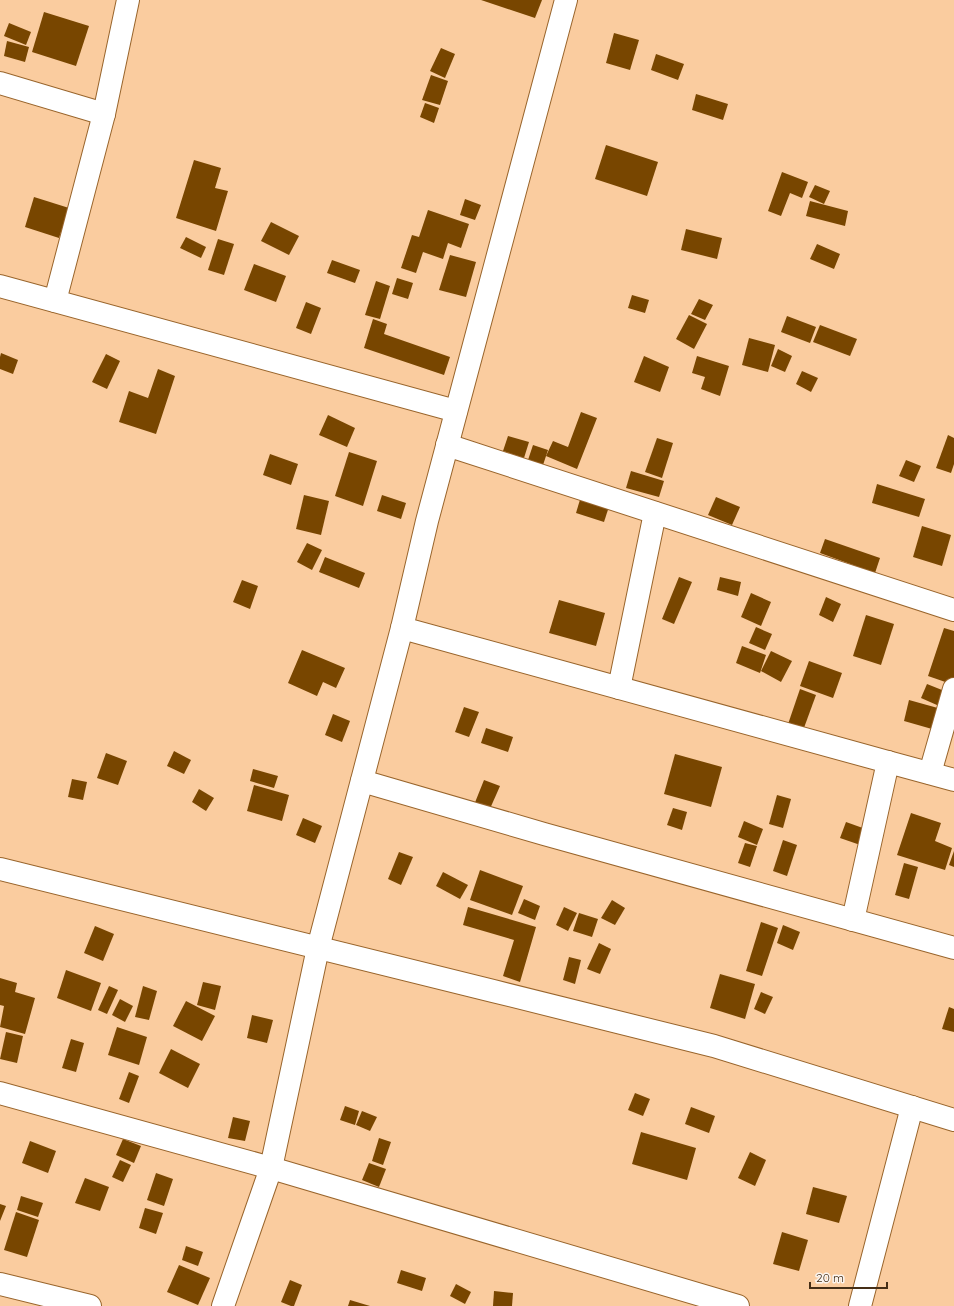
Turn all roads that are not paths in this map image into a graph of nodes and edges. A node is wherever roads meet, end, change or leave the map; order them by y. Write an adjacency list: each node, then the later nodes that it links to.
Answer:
1 (128, 0): 4 (street)
2 (566, 0): 7 (street)
3 (0, 83): 4 (street)
4 (104, 114): 6 (street)
5 (0, 286): 6 (street)
6 (55, 301): 7 (street)
7 (456, 411): 8 (street)
8 (447, 445): 9 (street); 11 (street)
9 (655, 513): 10 (street); 12 (street)
10 (954, 610)
11 (402, 628): 12 (street); 17 (street)
12 (619, 688): 14 (street)
13 (954, 689): 15 (street)
14 (888, 762): 15 (street); 19 (street)
15 (930, 773): 16 (street)
16 (954, 780)
17 (362, 781): 19 (street); 20 (street)
18 (0, 869): 20 (street)
19 (853, 920): 21 (street)
20 (318, 948): 23 (street); 25 (street)
21 (954, 948)
22 (0, 1093): 25 (street)
23 (912, 1107): 24 (street); 30 (street)
24 (954, 1120)
25 (271, 1168): 28 (street); 29 (street)
26 (0, 1284): 27 (street)
27 (90, 1306)
28 (223, 1306)
29 (738, 1306)
30 (860, 1306)

